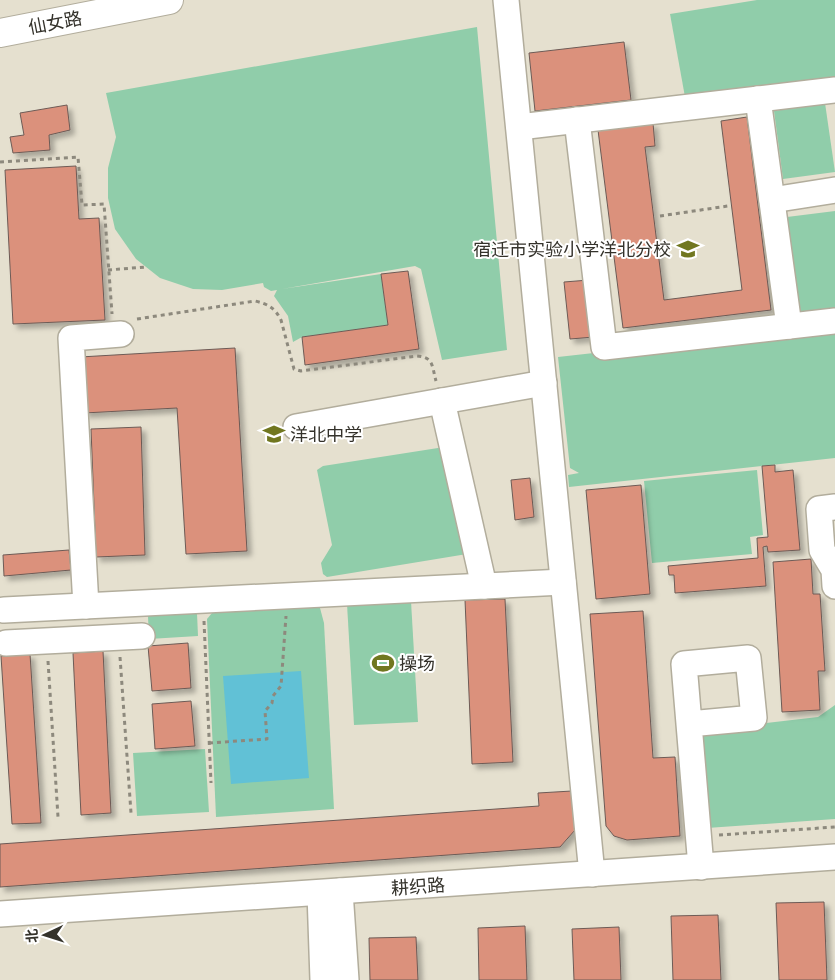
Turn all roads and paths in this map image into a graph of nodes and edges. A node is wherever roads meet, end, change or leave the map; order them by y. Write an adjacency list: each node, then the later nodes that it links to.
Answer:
1 (169, 0): 3 (main road, 仙女路)
2 (506, 0): 7 (street)
3 (0, 33)
4 (835, 90): 5 (street)
5 (758, 99): 6 (street); 10 (street)
6 (577, 120): 7 (street); 16 (street)
7 (519, 127): 18 (street)
8 (0, 162): 14 (path)
9 (835, 190): 10 (street)
10 (772, 200): 16 (street)
11 (728, 206): 12 (path)
12 (660, 216)
13 (146, 267): 14 (path)
14 (108, 270): 17 (path)
15 (835, 321): 16 (street)
16 (788, 326)
17 (117, 334): 19 (path); 27 (street)
18 (544, 383): 19 (street); 22 (street)
19 (442, 401): 20 (street); 23 (street)
20 (296, 427)
21 (835, 507): 24 (street)
22 (563, 582): 23 (street); 41 (street)
23 (484, 586): 25 (street)
24 (835, 586)
25 (287, 596): 26 (street); 33 (path)
26 (203, 600): 27 (street); 33 (path)
27 (92, 606): 28 (street); 29 (street)
28 (4, 610)
29 (120, 637): 30 (street); 35 (path)
30 (47, 641): 31 (street); 36 (path)
31 (6, 643)
32 (689, 724): 38 (street)
33 (210, 743): 34 (path)
34 (211, 783)
35 (131, 813)
36 (58, 817)
37 (835, 827): 38 (path)
38 (698, 836): 40 (street)
39 (835, 857): 40 (street, 耕织路)
40 (701, 867): 41 (street, 耕织路)
41 (592, 874): 42 (street, 耕织路)
42 (330, 892): 43 (street, 耕织路); 44 (street); 45 (street)
43 (0, 914)
44 (323, 980)
45 (346, 980)

